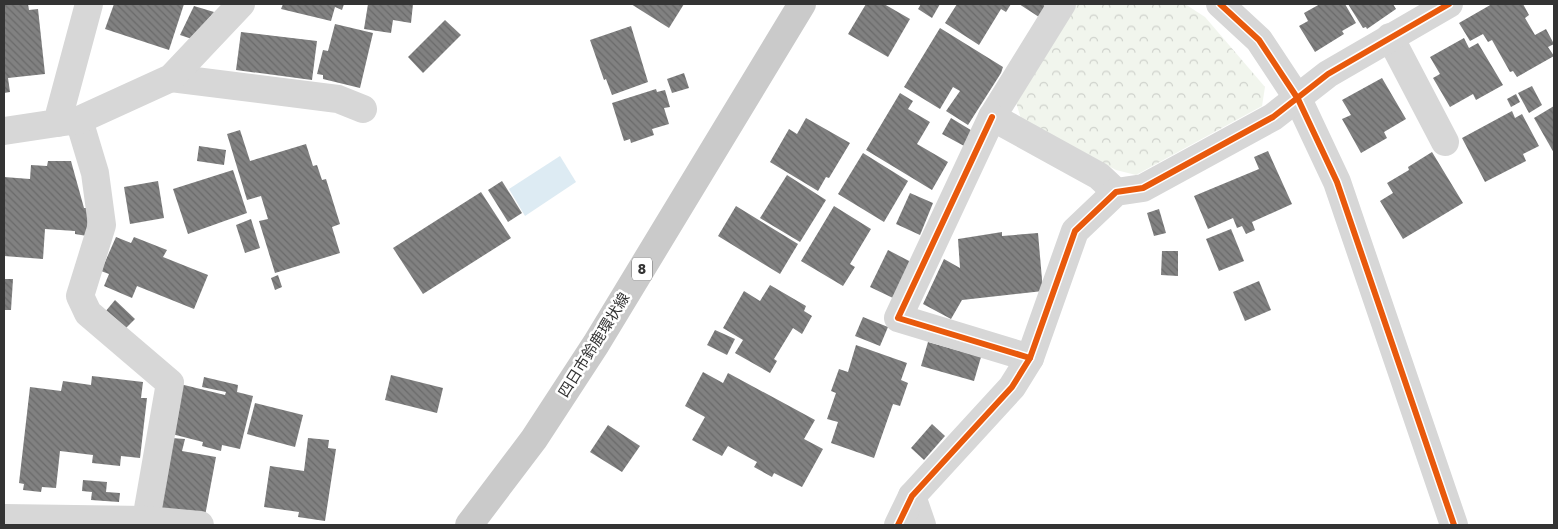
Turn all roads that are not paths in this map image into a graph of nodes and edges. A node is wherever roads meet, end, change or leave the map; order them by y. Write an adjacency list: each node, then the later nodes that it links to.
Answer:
1 (89, 4): 12 (street)
2 (241, 4): 8 (street)
3 (802, 4): 22 (main road, 四日市鈴鹿環状線 / 8)
4 (1062, 4): 11 (street)
5 (1220, 4): 9 (street)
6 (1449, 4): 7 (street)
7 (1390, 37): 9 (street); 14 (street)
8 (171, 78): 10 (street); 12 (street)
9 (1298, 99): 15 (street); 25 (street)
10 (363, 109)
11 (992, 118): 15 (street); 16 (street)
12 (68, 122): 13 (street); 19 (street)
13 (4, 131)
14 (1445, 142)
15 (1116, 192): 16 (street)
16 (1030, 358): 17 (street)
17 (912, 496): 23 (street); 24 (street)
18 (4, 518): 20 (street)
19 (146, 520): 20 (street); 21 (street)
20 (74, 522)
21 (200, 525)
22 (469, 525)
23 (898, 525)
24 (922, 525)
25 (1454, 525)

